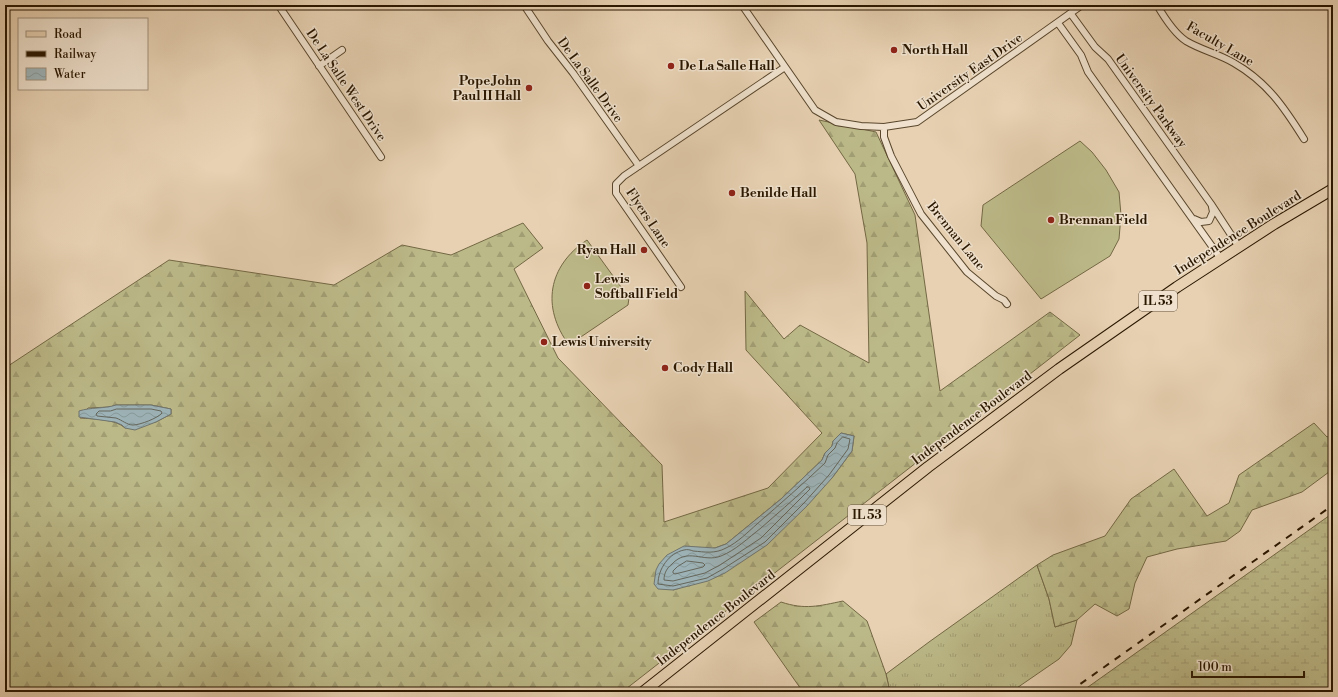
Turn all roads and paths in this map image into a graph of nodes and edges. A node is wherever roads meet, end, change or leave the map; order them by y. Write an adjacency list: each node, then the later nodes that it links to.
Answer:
1 (280, 5): 9 (street, De La Salle West Drive)
2 (524, 5): 14 (street, De La Salle Drive)
3 (742, 5): 10 (street)
4 (1082, 5): 6 (street, University East Drive)
5 (1157, 5): 12 (street, Faculty Lane)
6 (1070, 14): 7 (street, University East Drive); 16 (street, University Parkway)
7 (1058, 23): 11 (street, University East Drive); 17 (street)
8 (342, 50): 9 (street)
9 (319, 66): 13 (street, De La Salle West Drive)
10 (785, 67): 11 (street, University East Drive); 14 (street)
11 (884, 127): 21 (street, Brennan Lane)
12 (1304, 139)
13 (381, 157)
14 (639, 166): 20 (street, Flyers Lane)
15 (1333, 189): 18 (main road, Independence Boulevard / IL 53)
16 (1211, 204): 17 (street); 18 (street, University Parkway)
17 (1191, 217): 19 (street)
18 (1239, 247): 19 (main road, Independence Boulevard / IL 53)
19 (1221, 259): 22 (main road, Independence Boulevard / IL 53)
20 (681, 287)
21 (1007, 304)
22 (643, 692)

